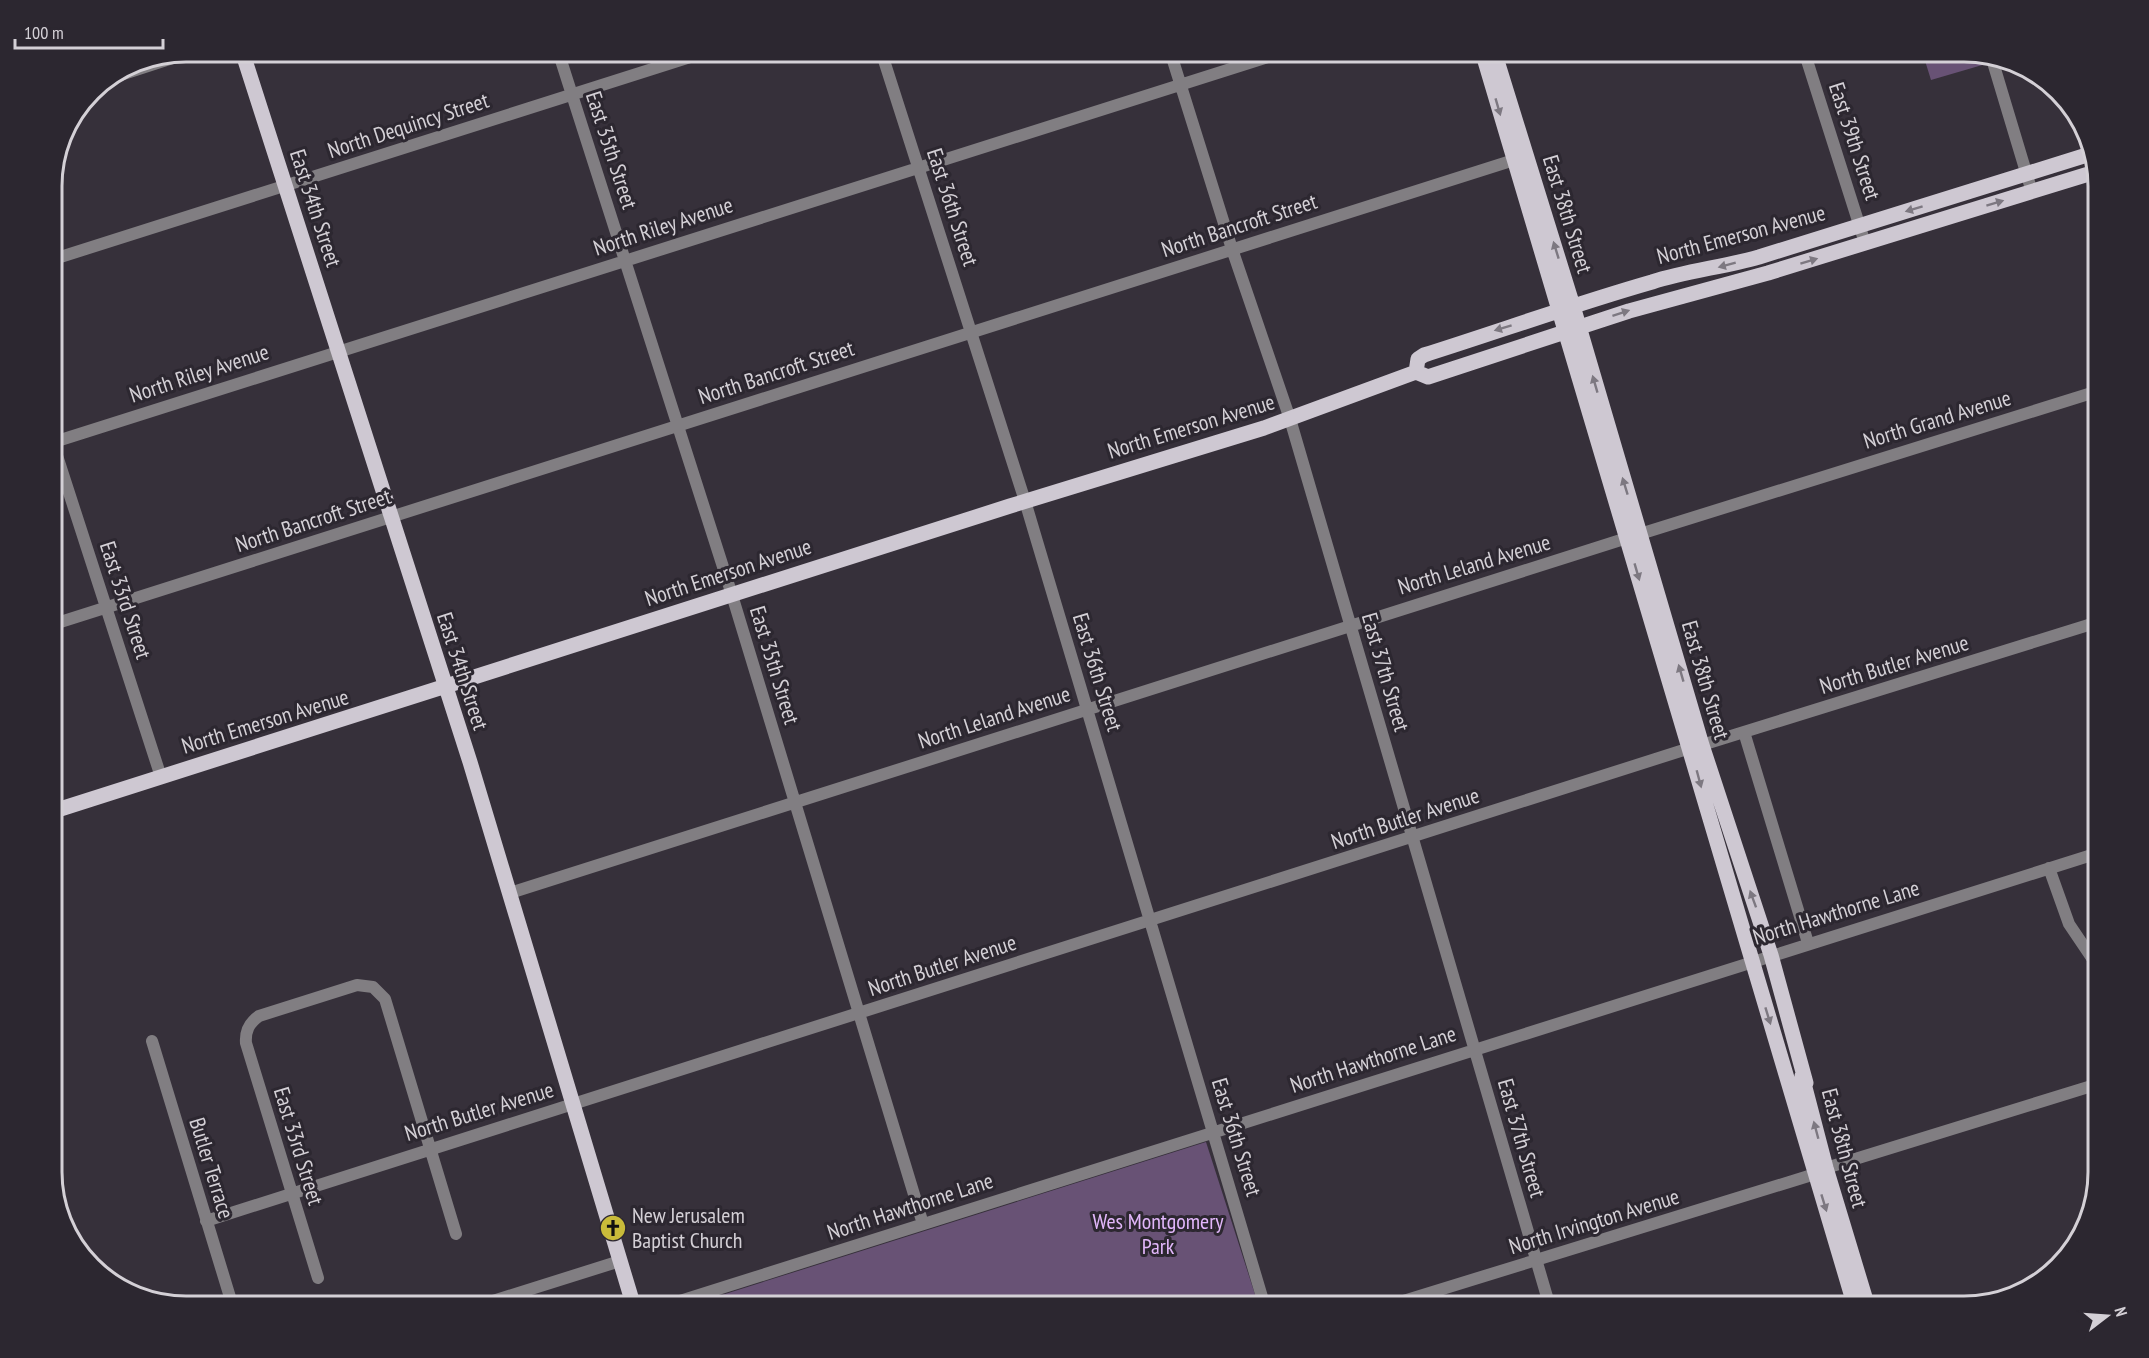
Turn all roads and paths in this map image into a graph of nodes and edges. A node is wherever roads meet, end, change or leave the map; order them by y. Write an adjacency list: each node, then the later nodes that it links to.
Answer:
1 (246, 62): 18 (main road, East 34th Street)
2 (562, 62): 12 (street, East 35th Street)
3 (676, 62): 12 (street, North Dequincy Street)
4 (885, 62): 15 (street, East 36th Street)
5 (1174, 62): 11 (street, East 37th Street)
6 (1251, 62): 11 (street, North Riley Avenue)
7 (1485, 62): 14 (main road, East 38th Street, one-way to 14)
8 (1497, 62): 25 (main road, East 38th Street, one-way to 8)
9 (1808, 62): 20 (street, East 39th Street)
10 (1994, 65): 16 (street)
11 (1181, 83): 15 (street, North Riley Avenue); 22 (street, East 37th Street)
12 (572, 95): 18 (street, North Dequincy Street); 24 (street, East 35th Street)
13 (2084, 156): 16 (main road, North Emerson Avenue)
14 (1514, 160): 22 (street, North Bancroft Street); 25 (main road, East 38th Street)
15 (918, 167): 24 (street, North Riley Avenue); 27 (street, East 36th Street)
16 (2027, 173): 19 (street); 20 (main road, North Emerson Avenue, one-way to 20)
17 (2087, 175): 19 (main road, North Emerson Avenue)
18 (286, 186): 23 (street, North Dequincy Street); 28 (main road, East 34th Street)
19 (2032, 192): 21 (main road, North Emerson Avenue, one-way to 19)
20 (1860, 225): 21 (street, East 39th Street); 25 (main road, North Emerson Avenue, one-way to 25)
21 (1865, 243): 26 (main road, North Emerson Avenue, one-way to 21)
22 (1232, 249): 27 (street, North Bancroft Street); 31 (street, East 37th Street)
23 (62, 257)
24 (625, 260): 28 (street, North Riley Avenue); 32 (street, East 35th Street)
25 (1566, 308): 26 (main road, East 38th Street); 29 (main road, North Emerson Avenue, one-way to 29)
26 (1572, 329): 29 (main road, North Emerson Avenue); 38 (main road, East 38th Street)
27 (971, 333): 32 (street, North Bancroft Street); 36 (street, East 36th Street)
28 (338, 351): 33 (street, North Riley Avenue); 37 (main road, East 34th Street)
29 (1416, 372): 31 (main road, North Emerson Avenue)
30 (2088, 394): 35 (street, North Grand Avenue)
31 (1290, 419): 36 (main road, North Emerson Avenue); 42 (street, East 37th Street)
32 (678, 426): 37 (street, North Bancroft Street); 39 (street, East 35th Street)
33 (62, 437)
34 (62, 471): 40 (street, East 33rd Street)
35 (1789, 488): 38 (street, North Leland Avenue)
36 (1025, 501): 39 (main road, North Emerson Avenue); 45 (street, East 36th Street)
37 (391, 517): 40 (street, North Bancroft Street); 44 (main road, East 34th Street)
38 (1634, 536): 42 (street, North Leland Avenue); 47 (main road, East 38th Street)
39 (732, 595): 44 (main road, North Emerson Avenue); 49 (street, East 35th Street)
40 (106, 608): 41 (street, North Bancroft Street); 48 (street, East 33rd Street)
41 (62, 622)
42 (1351, 625): 45 (street, North Leland Avenue); 51 (street, East 37th Street)
43 (2088, 625): 46 (street, North Butler Avenue)
44 (445, 688): 48 (main road, North Emerson Avenue); 54 (main road, East 34th Street)
45 (1087, 709): 49 (street, North Leland Avenue); 55 (street, East 36th Street)
46 (1744, 732): 47 (street, North Butler Avenue); 56 (street)
47 (1696, 746): 51 (street, North Butler Avenue); 58 (main road, East 38th Street, one-way to 47); 59 (main road, East 38th Street, one-way to 59)
48 (161, 777): 50 (main road, North Emerson Avenue)
49 (795, 802): 54 (street, North Leland Avenue); 60 (street, East 35th Street)
50 (62, 808)
51 (1412, 838): 55 (street, North Butler Avenue); 62 (street, East 37th Street)
52 (2088, 856): 53 (street, North Hawthorne Lane)
53 (2049, 868): 56 (street, North Hawthorne Lane); 57 (street)
54 (510, 893): 64 (main road, East 34th Street)
55 (1150, 921): 60 (street, North Butler Avenue); 65 (street, East 36th Street)
56 (1808, 943): 58 (street, North Hawthorne Lane)
57 (2088, 952)
58 (1771, 955): 59 (street, North Hawthorne Lane); 67 (main road, East 38th Street, one-way to 58)
59 (1751, 960): 62 (street, North Hawthorne Lane); 67 (main road, East 38th Street, one-way to 67)
60 (859, 1013): 64 (street, North Butler Avenue); 70 (street, East 35th Street)
61 (152, 1041): 69 (street, Butler Terrace)
62 (1474, 1049): 65 (street, North Hawthorne Lane); 73 (street, East 37th Street)
63 (2088, 1087): 67 (street, North Irvington Avenue)
64 (572, 1104): 66 (street, North Butler Avenue); 72 (main road, East 34th Street)
65 (1213, 1132): 70 (street, North Hawthorne Lane); 79 (street, East 36th Street)
66 (430, 1148): 68 (street, North Butler Avenue); 68 (street, East 33rd Street); 71 (street)
67 (1821, 1171): 73 (street, North Irvington Avenue); 82 (main road, East 38th Street, one-way to 82); 83 (main road, East 38th Street)
68 (291, 1193): 69 (street, North Butler Avenue); 74 (street, East 33rd Street)
69 (206, 1221): 75 (street, Butler Terrace)
70 (923, 1224): 78 (street, North Hawthorne Lane)
71 (456, 1234)
72 (620, 1260): 76 (street); 77 (main road, East 34th Street)
73 (1536, 1260): 80 (street, North Irvington Avenue); 81 (street, East 37th Street)
74 (318, 1278)
75 (230, 1296)
76 (508, 1296)
77 (631, 1296)
78 (696, 1296)
79 (1262, 1296)
80 (1420, 1296)
81 (1547, 1296)
82 (1852, 1296)
83 (1864, 1296)

